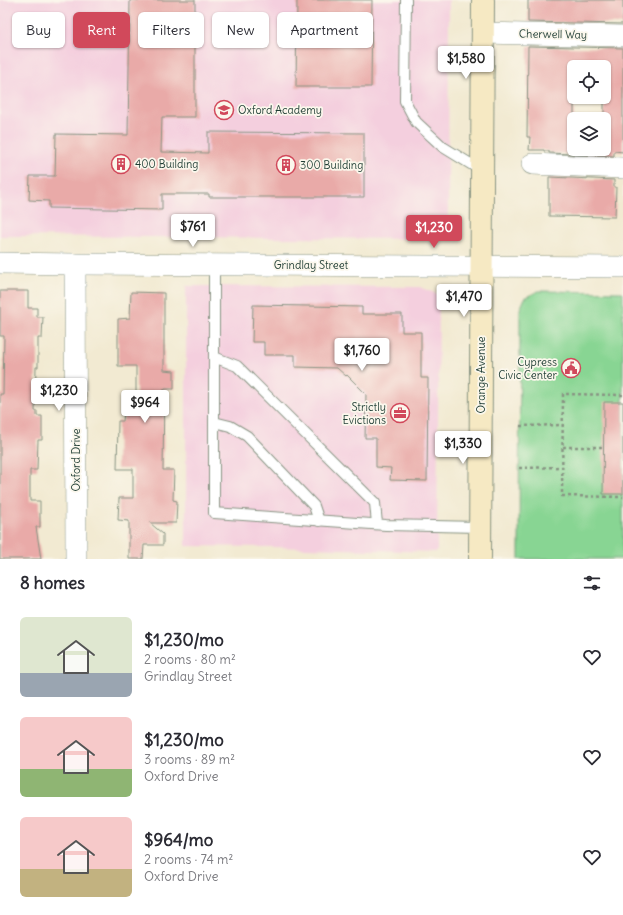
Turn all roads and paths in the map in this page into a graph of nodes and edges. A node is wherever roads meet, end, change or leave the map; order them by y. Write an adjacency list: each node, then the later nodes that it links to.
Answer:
1 (406, 0): 7 (lane)
2 (483, 0): 3 (main road, Orange Avenue)
3 (483, 33): 4 (street, Cherwell Way); 7 (main road, Orange Avenue)
4 (623, 36)
5 (532, 164): 6 (street)
6 (623, 168)
7 (482, 171): 11 (main road, Orange Avenue)
8 (0, 263): 9 (street, Grindlay Street)
9 (75, 264): 10 (street, Grindlay Street); 26 (street, Oxford Drive)
10 (214, 265): 11 (street, Grindlay Street); 13 (lane)
11 (481, 266): 12 (street, Grindlay Street); 25 (main road, Orange Avenue)
12 (623, 267)
13 (214, 357): 15 (lane); 24 (lane)
14 (623, 394): 16 (path)
15 (214, 422): 23 (lane); 23 (lane)
16 (563, 425): 17 (path); 18 (path)
17 (520, 426)
18 (563, 447): 19 (path); 20 (path)
19 (604, 447)
20 (562, 467): 21 (path); 22 (path)
21 (519, 468)
22 (623, 497)
23 (319, 521): 24 (lane)
24 (377, 524): 25 (lane)
25 (480, 526): 27 (main road, Orange Avenue)
26 (76, 559)
27 (480, 559)

